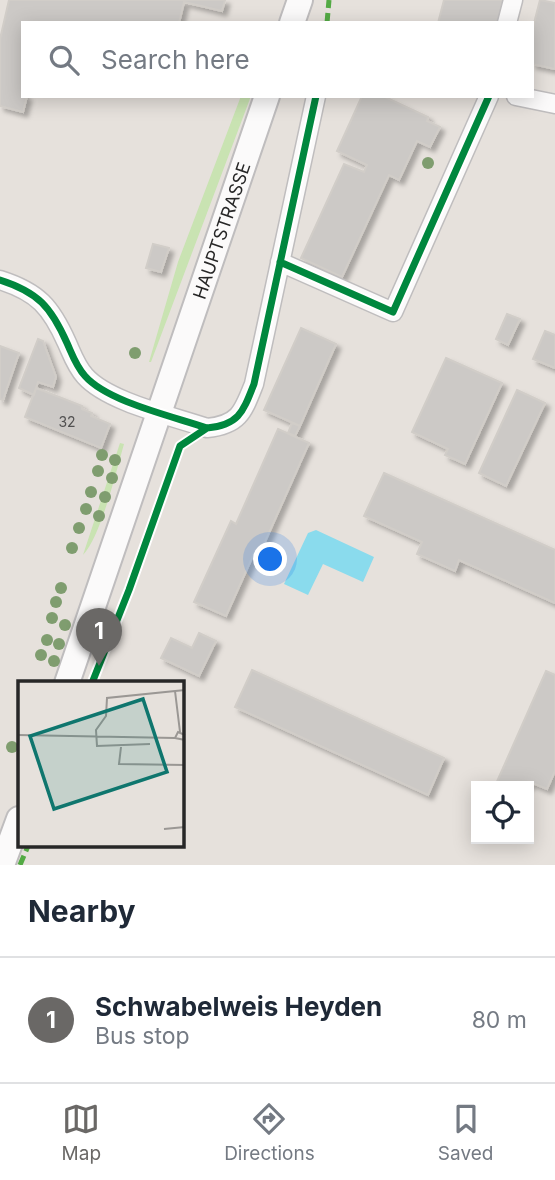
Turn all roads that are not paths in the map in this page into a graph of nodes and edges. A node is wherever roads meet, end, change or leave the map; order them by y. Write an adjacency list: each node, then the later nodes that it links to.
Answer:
1 (300, 0): 3 (main road)
2 (513, 0): 4 (street)
3 (293, 21)
4 (508, 21)
5 (266, 98): 12 (main road, HAUPTSTRASSE)
6 (316, 98): 10 (street)
7 (488, 98): 10 (street)
8 (526, 98): 9 (street)
9 (555, 104)
10 (279, 262): 12 (street)
11 (0, 280): 12 (street)
12 (160, 412): 13 (main road, HAUPTSTRASSE)
13 (68, 681)
14 (18, 822): 15 (main road)
15 (1, 864)

